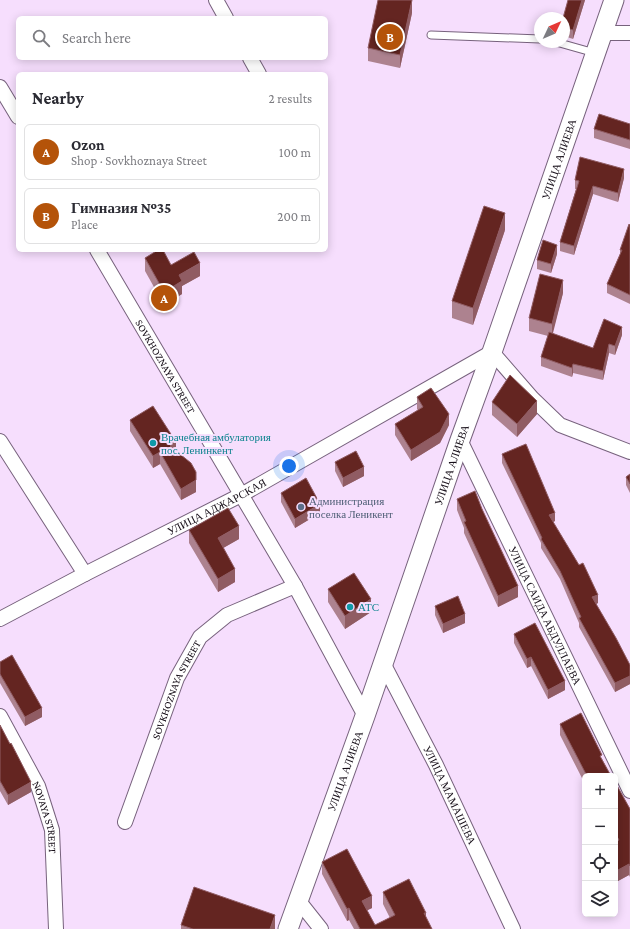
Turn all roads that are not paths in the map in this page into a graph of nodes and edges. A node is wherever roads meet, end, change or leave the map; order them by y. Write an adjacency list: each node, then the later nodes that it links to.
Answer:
1 (216, 0): 3 (street)
2 (614, 0): 4 (street, УЛИЦА АЛИЕВА)
3 (225, 16)
4 (602, 33): 5 (street); 9 (street, УЛИЦА АЛИЕВА)
5 (630, 33)
6 (431, 34): 7 (lane)
7 (534, 39)
8 (570, 46): 9 (lane)
9 (596, 53): 15 (street, УЛИЦА АЛИЕВА)
10 (251, 60): 11 (street)
11 (258, 72)
12 (0, 87): 13 (street)
13 (16, 114)
14 (97, 252): 19 (street, SOVKHOZNAYA STREET)
15 (492, 352): 16 (street, УЛИЦА АЛИЕВА); 18 (street); 19 (street, УЛИЦА АДЖАРСКАЯ)
16 (460, 440): 23 (street, УЛИЦА АЛИЕВА); 26 (street, УЛИЦА САИДА АБДУЛЛАЕВА)
17 (0, 441): 20 (street)
18 (630, 452)
19 (241, 495): 20 (street, УЛИЦА АДЖАРСКАЯ); 21 (street, SOVKHOZNAYA STREET)
20 (85, 574): 22 (street, УЛИЦА АДЖАРСКАЯ)
21 (294, 586): 25 (street, SOVKHOZNAYA STREET); 27 (street, SOVKHOZNAYA STREET)
22 (0, 619)
23 (383, 663): 25 (street, УЛИЦА АЛИЕВА); 32 (street, УЛИЦА МАМАШЕВА)
24 (0, 716): 29 (street, NOVAYA STREET)
25 (365, 716): 28 (street, УЛИЦА АЛИЕВА)
26 (630, 791)
27 (125, 822)
28 (298, 900): 30 (street, УЛИЦА АЛИЕВА); 31 (street)
29 (56, 929)
30 (288, 929)
31 (321, 929)
32 (513, 929)

